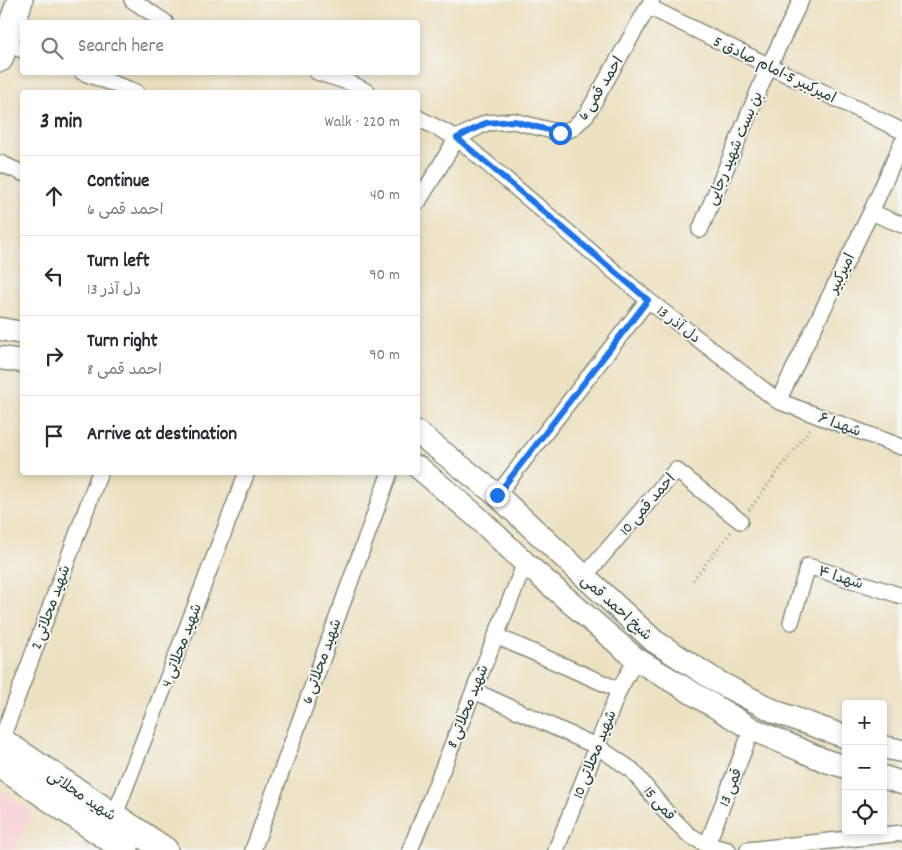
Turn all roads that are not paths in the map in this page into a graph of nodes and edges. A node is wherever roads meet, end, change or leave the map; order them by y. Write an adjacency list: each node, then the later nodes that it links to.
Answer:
1 (20, 0): 6 (main road)
2 (132, 0): 5 (street)
3 (801, 0): 7 (street, بن بست شهید رجایی)
4 (650, 3): 7 (street, امیرکبیر 5-امام صادق 5); 14 (street, احمد قمی 6)
5 (162, 20)
6 (9, 51)
7 (769, 66): 13 (street, امیرکبیر 5-امام صادق 5); 21 (street, بن بست شهید رجایی)
8 (90, 75): 10 (street)
9 (326, 75): 11 (street)
10 (131, 90)
11 (364, 90)
12 (420, 119): 14 (street, دل آذر 13)
13 (902, 131)
14 (457, 138): 18 (street); 22 (street, دل آذر 13)
15 (902, 142): 19 (street, امیرکبیر)
16 (0, 163): 17 (street)
17 (20, 172)
18 (420, 196)
19 (871, 212): 20 (street); 27 (street, امیرکبیر)
20 (902, 225)
21 (700, 230)
22 (648, 300): 27 (street, دل آذر 13); 34 (street)
23 (0, 329): 24 (street)
24 (20, 333)
25 (0, 358): 26 (street)
26 (20, 361)
27 (778, 402): 29 (street, شهدا ۶)
28 (420, 435): 34 (street, شیخ احمد قمی)
29 (902, 447)
30 (420, 469): 36 (street, شیخ احمد قمی)
31 (99, 475): 50 (street, شهید محلاتی 2)
32 (246, 475): 55 (street, شهید محلاتی 4)
33 (389, 475): 60 (street, شهید محلاتی 6)
34 (497, 495): 37 (street, شیخ احمد قمی)
35 (740, 521): 37 (street, احمد قمی 10)
36 (525, 563): 40 (street, شهید محلاتی 8); 41 (street, شیخ احمد قمی)
37 (584, 577): 42 (street, شیخ احمد قمی)
38 (902, 596): 39 (street, شهدا ۴)
39 (791, 622)
40 (496, 636): 43 (street); 44 (street, شهید محلاتی 8)
41 (636, 658): 43 (street, شهید محلاتی 10); 45 (street, شیخ احمد قمی)
42 (718, 682): 45 (street); 47 (street, شیخ احمد قمی)
43 (619, 690): 48 (street, شهید محلاتی 10)
44 (474, 691): 48 (street, قمی 15); 61 (street, شهید محلاتی 8)
45 (707, 703): 46 (street, شیخ احمد قمی)
46 (752, 728): 52 (street, شیخ احمد قمی); 57 (street, قمی 13)
47 (842, 736)
48 (598, 747): 57 (street, قمی 15); 62 (street, شهید محلاتی 10)
49 (887, 748): 51 (street)
50 (0, 749): 55 (main road, شهید محلاتی); 58 (main road, شهید محلاتی)
51 (902, 751)
52 (842, 766)
53 (887, 779): 54 (street)
54 (902, 783)
55 (114, 817): 59 (main road, شهید محلاتی)
56 (902, 833): 64 (street)
57 (707, 844): 63 (street, قمی 15)
58 (126, 850)
59 (165, 850)
60 (253, 850)
61 (410, 850)
62 (556, 850)
63 (728, 850)
64 (748, 850)

